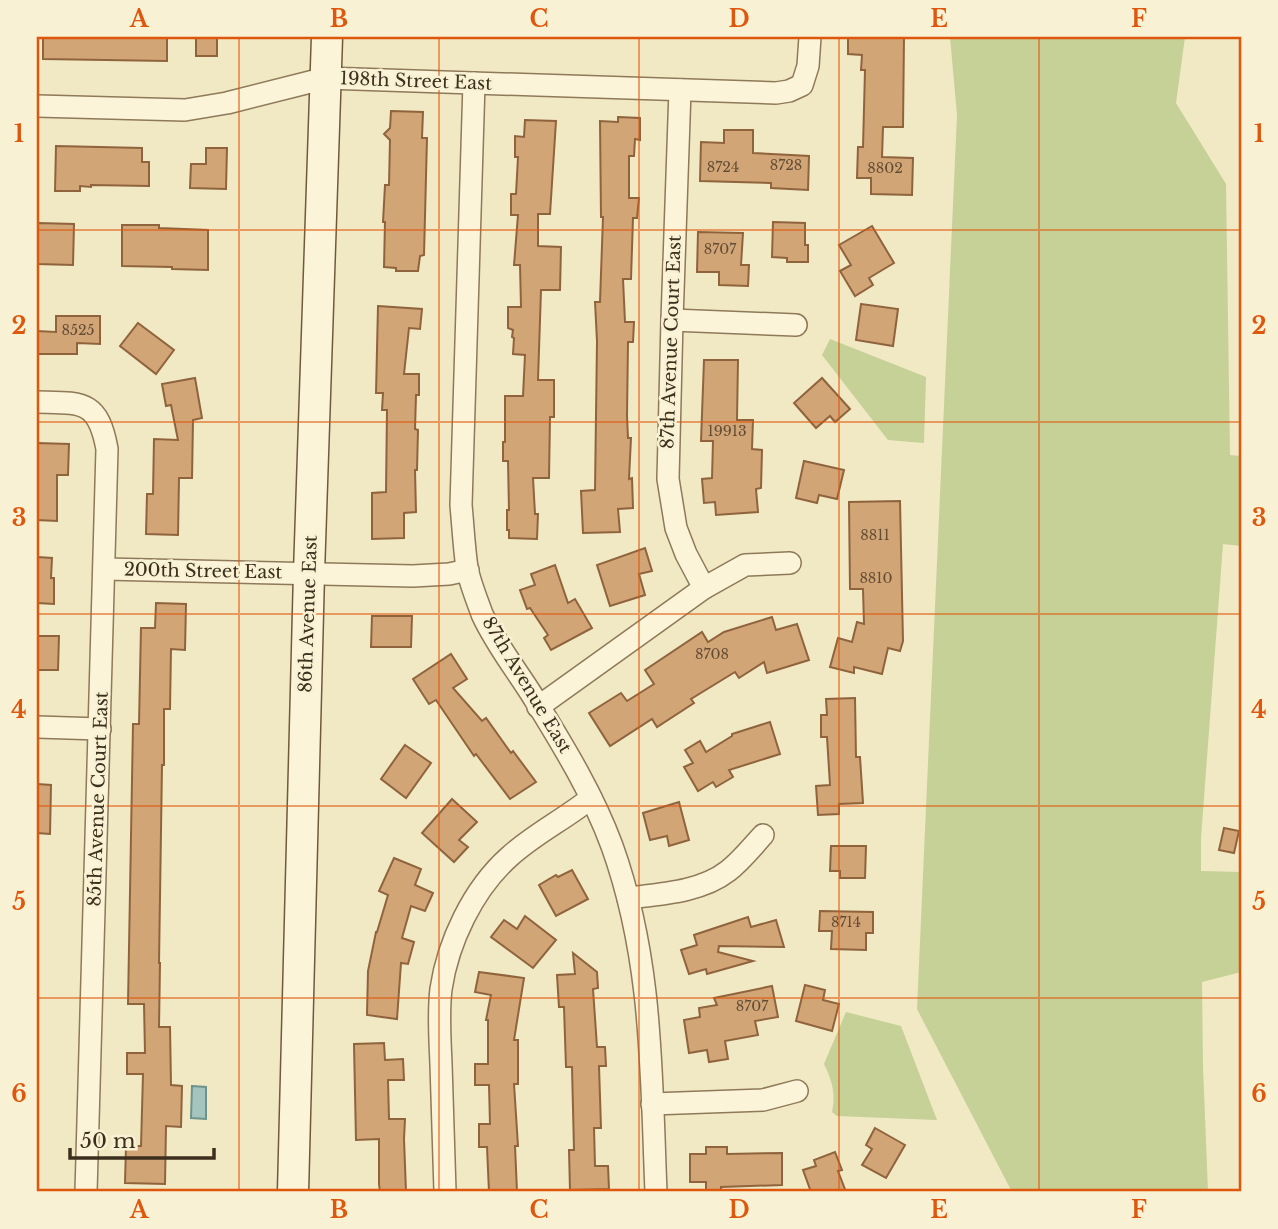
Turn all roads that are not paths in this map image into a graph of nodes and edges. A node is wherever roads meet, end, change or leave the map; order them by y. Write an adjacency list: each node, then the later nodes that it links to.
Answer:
1 (327, 37): 3 (street, 86th Avenue East)
2 (810, 37): 5 (street, 198th Street East)
3 (326, 78): 4 (street, 198th Street East); 6 (street, 198th Street East); 13 (street, 86th Avenue East)
4 (474, 83): 5 (street, 198th Street East); 12 (street, 87th Avenue East)
5 (680, 90): 7 (street, 87th Avenue Court East)
6 (37, 106)
7 (672, 320): 8 (street); 14 (street, 87th Avenue Court East)
8 (796, 325)
9 (37, 402): 11 (street, 85th Avenue Court East)
10 (790, 563): 14 (street)
11 (105, 569): 13 (street, 200th Street East); 17 (street, 85th Avenue Court East)
12 (468, 570): 13 (street, 200th Street East); 15 (street, 87th Avenue East)
13 (309, 573): 24 (street, 86th Avenue East)
14 (704, 588): 15 (street)
15 (538, 707): 18 (street, 87th Avenue East)
16 (37, 727): 17 (street)
17 (100, 729): 23 (street, 85th Avenue Court East)
18 (591, 798): 20 (street, 87th Avenue East); 25 (street)
19 (763, 835): 20 (street)
20 (628, 898): 22 (street, 87th Avenue East)
21 (797, 1091): 22 (street)
22 (652, 1104): 26 (street, 87th Avenue East)
23 (86, 1192)
24 (293, 1192)
25 (445, 1192)
26 (656, 1192)

